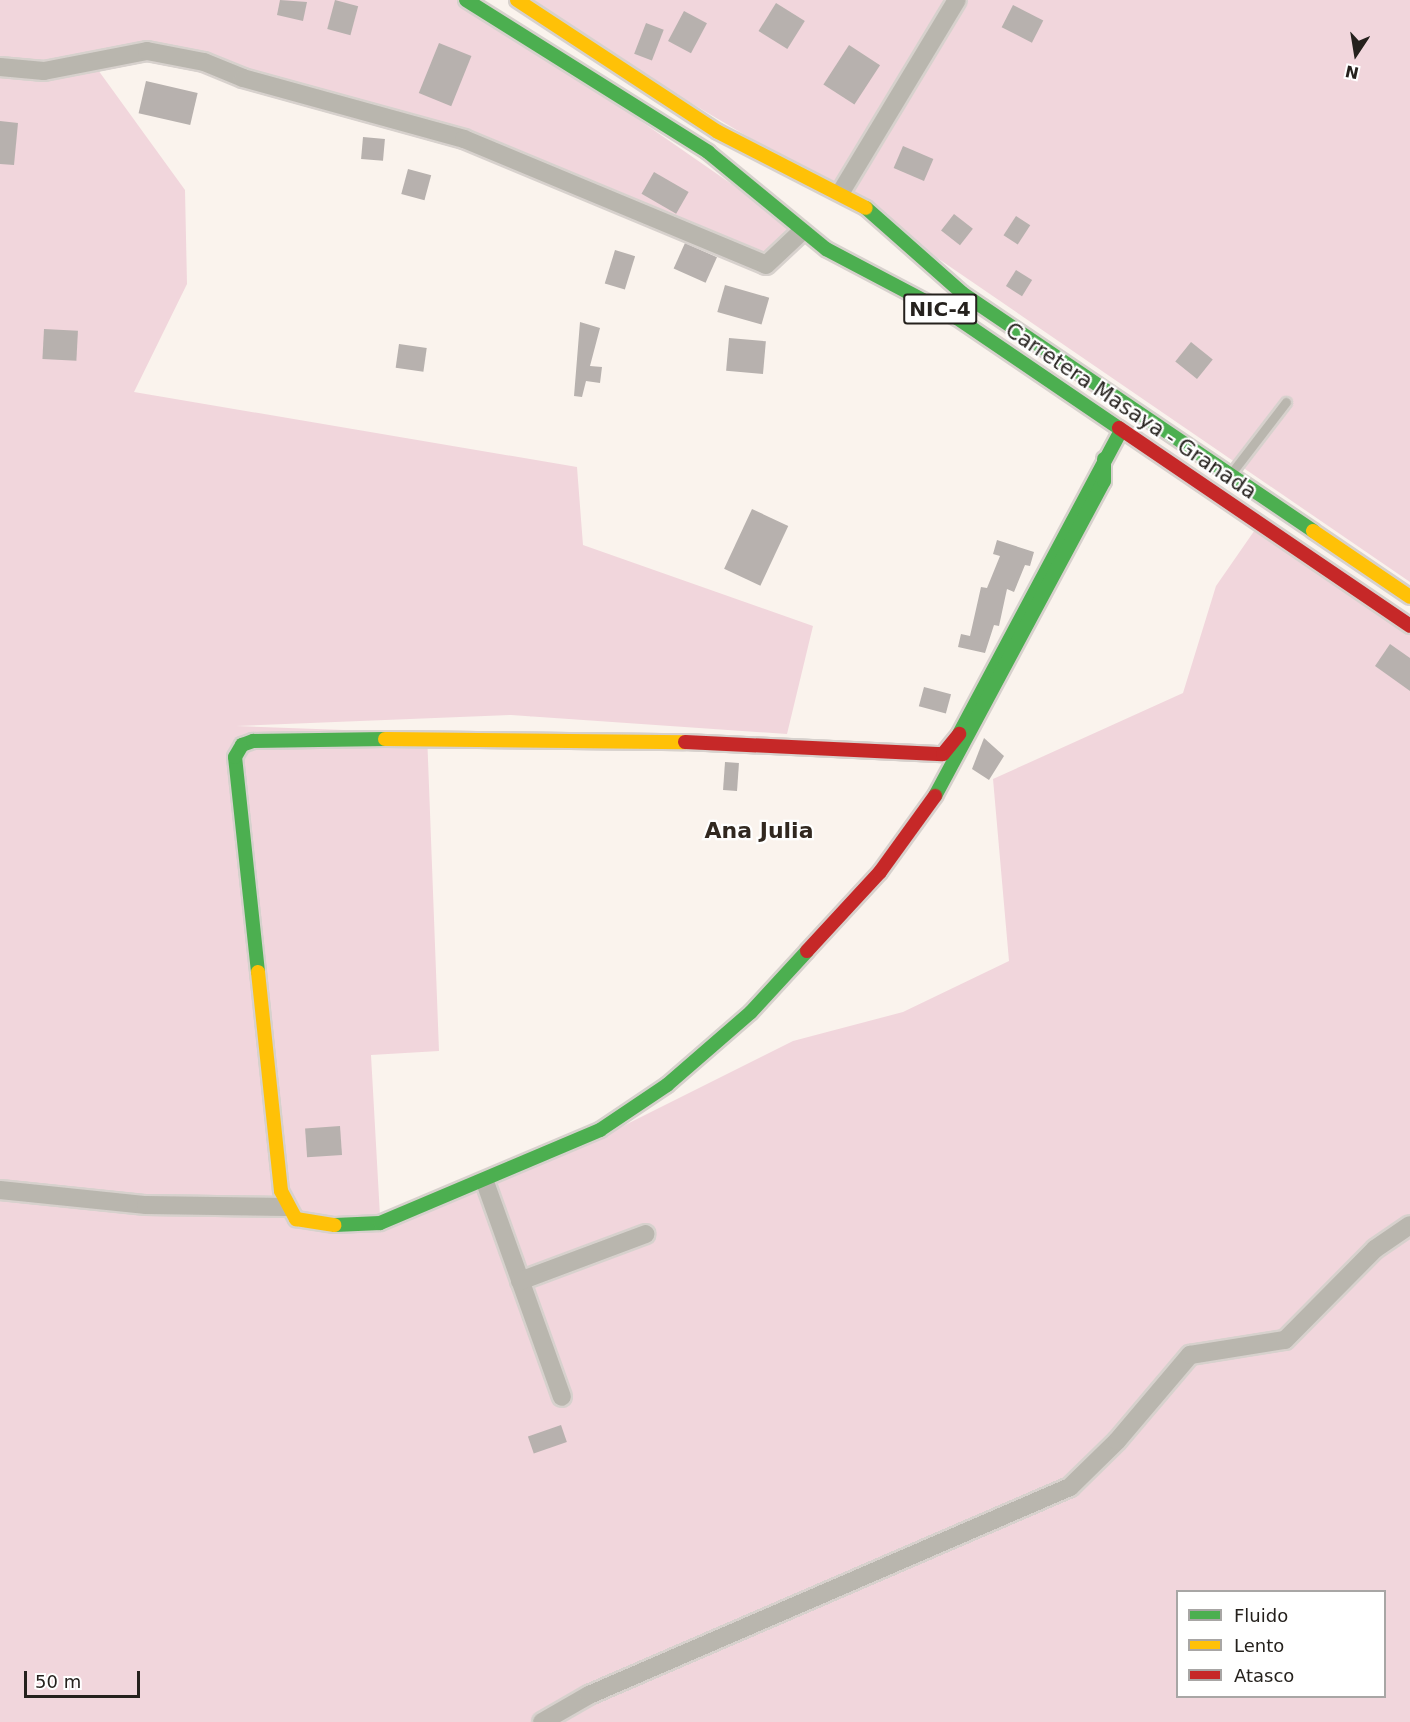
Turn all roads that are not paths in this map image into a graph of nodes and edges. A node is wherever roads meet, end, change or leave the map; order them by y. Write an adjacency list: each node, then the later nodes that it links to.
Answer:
1 (466, 0): 7 (main road, Carretera Masaya - Granada / NIC-4)
2 (517, 0): 5 (main road, Carretera Masaya - Granada / NIC-4)
3 (957, 0): 5 (street)
4 (0, 67): 7 (street)
5 (836, 190): 6 (main road, Carretera Masaya - Granada / NIC-4); 7 (main road)
6 (881, 221): 8 (main road); 12 (main road, Carretera Masaya - Granada / NIC-4)
7 (801, 232): 8 (main road, Carretera Masaya - Granada / NIC-4)
8 (852, 264): 10 (main road, Carretera Masaya - Granada / NIC-4)
9 (1286, 402): 12 (lane)
10 (1121, 431): 11 (main road); 14 (main road, Carretera Masaya - Granada / NIC-4)
11 (1104, 459): 15 (main road); 17 (main road)
12 (1230, 475): 13 (main road, Carretera Masaya - Granada / NIC-4)
13 (1410, 597)
14 (1410, 626)
15 (484, 1182): 17 (main road); 20 (street)
16 (0, 1190): 17 (street)
17 (286, 1207)
18 (1410, 1225): 22 (street)
19 (646, 1234): 20 (street)
20 (520, 1281): 21 (street)
21 (562, 1398)
22 (542, 1722)

